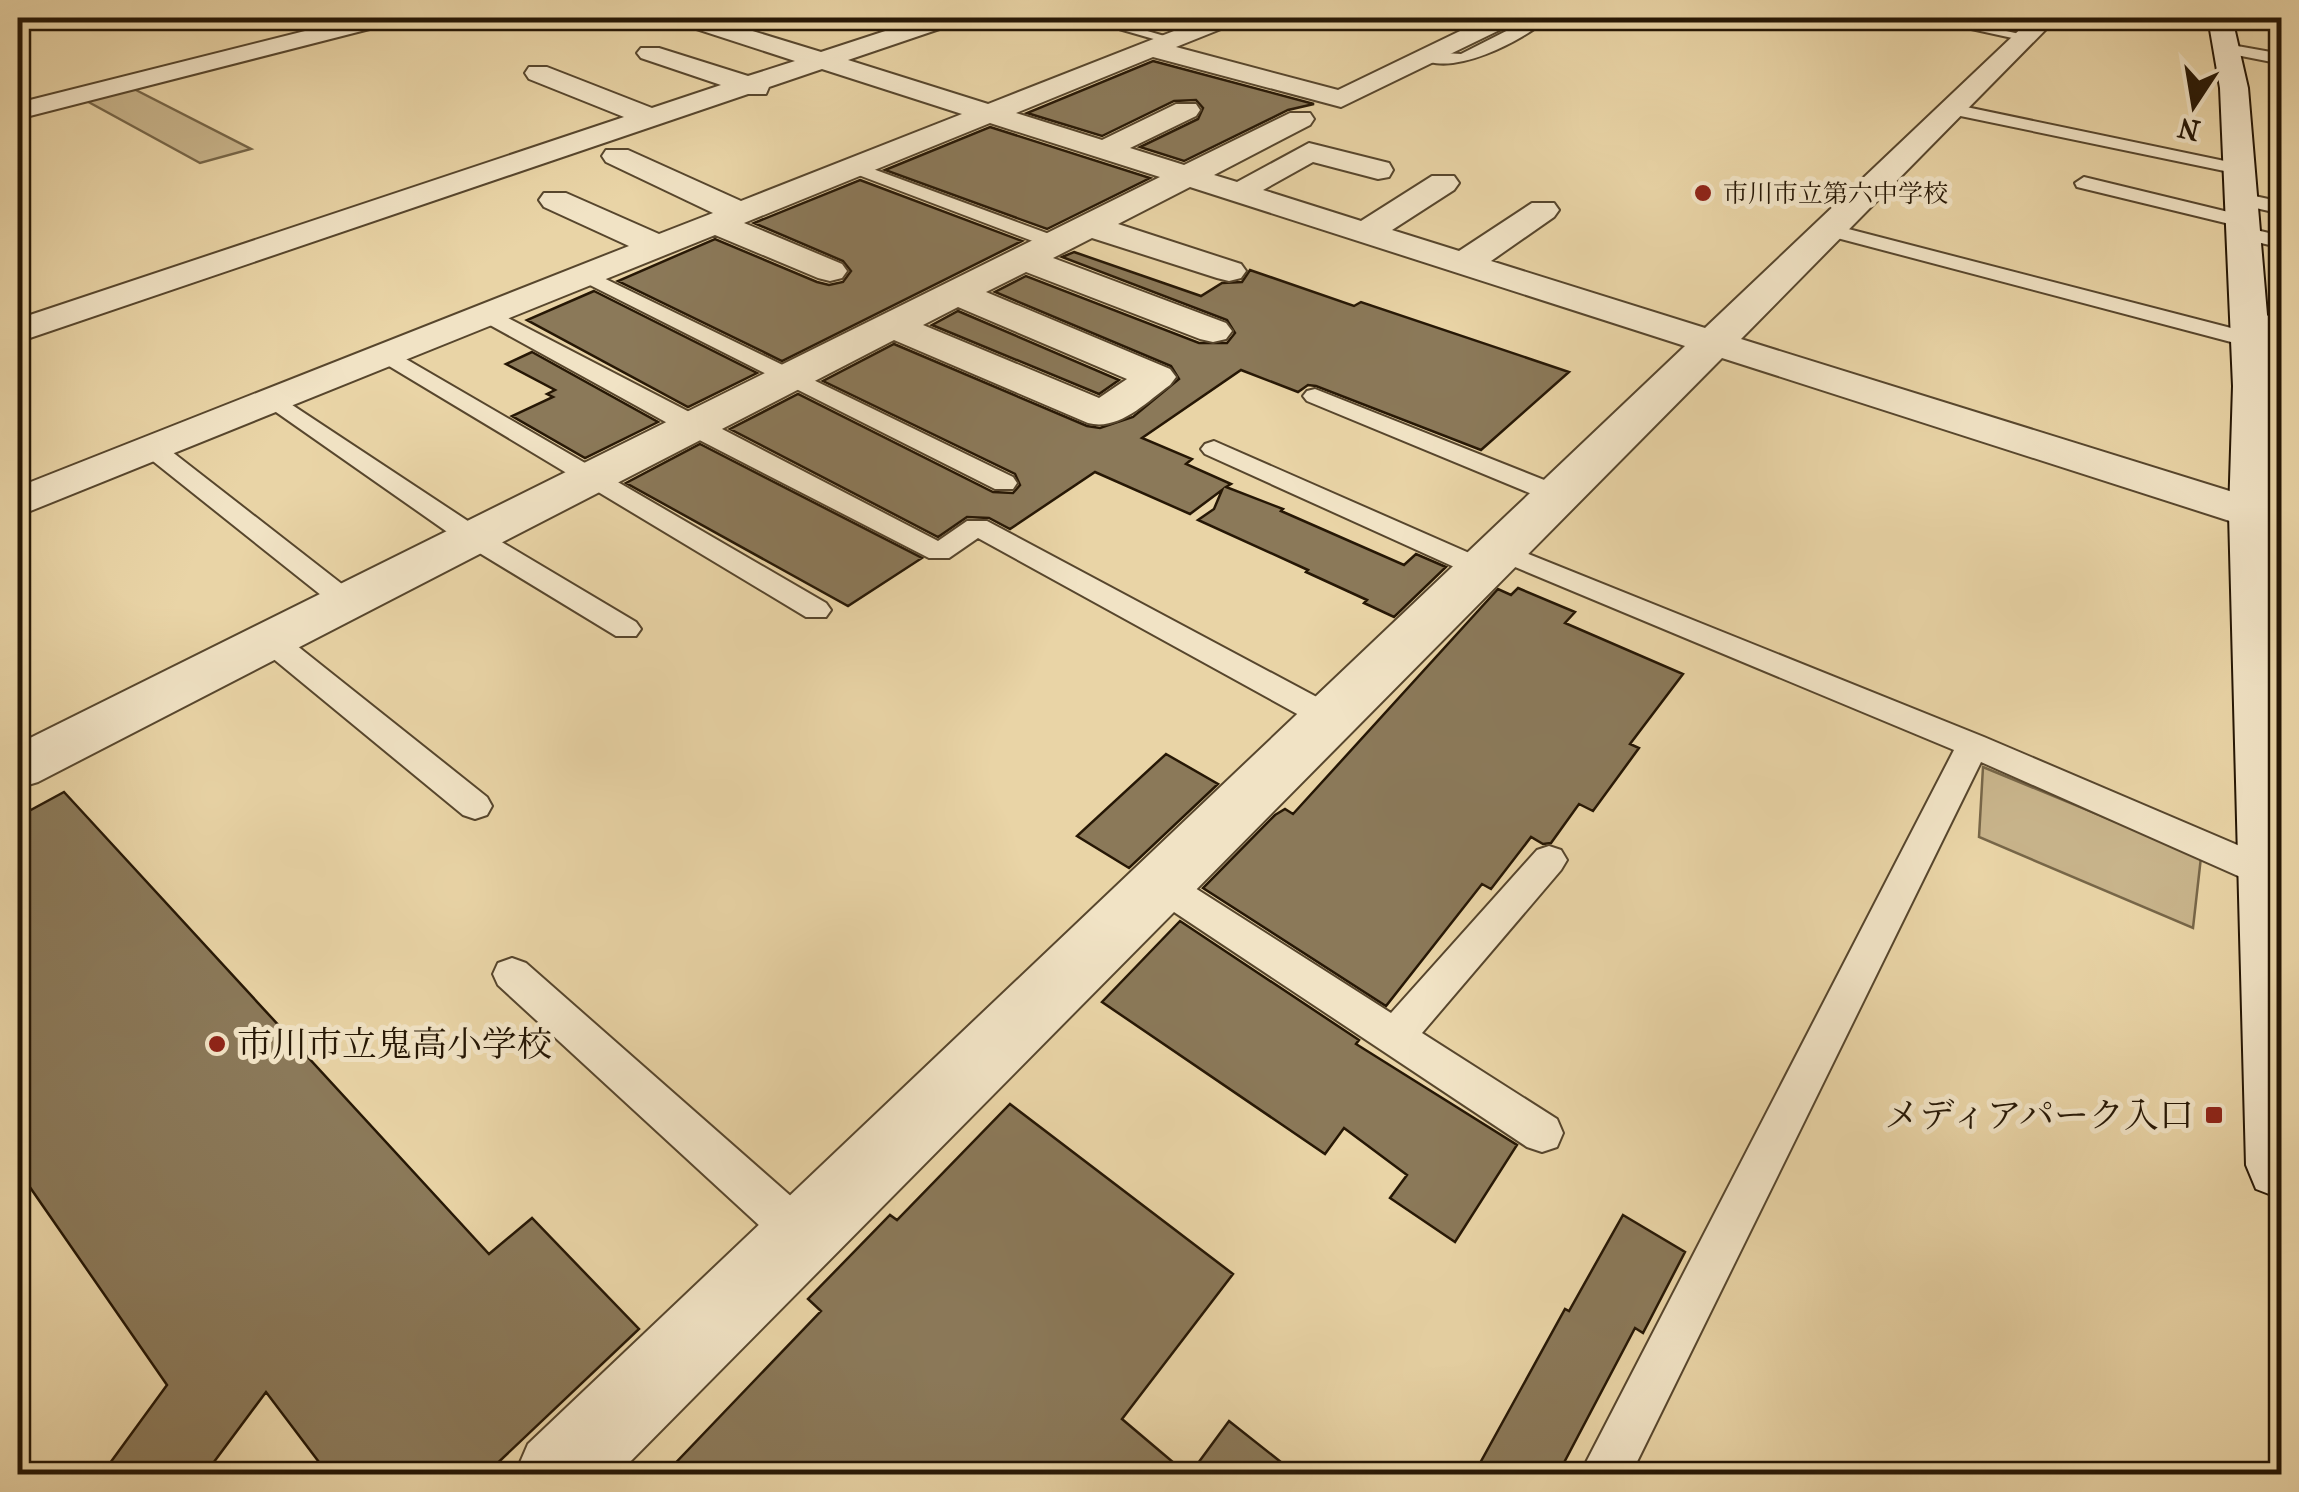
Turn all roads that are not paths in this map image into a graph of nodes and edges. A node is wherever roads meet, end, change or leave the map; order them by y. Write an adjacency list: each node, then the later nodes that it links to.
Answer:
1 (687, 18): 15 (street)
2 (948, 18): 15 (street)
3 (1088, 18): 11 (lane)
4 (1227, 18): 11 (street)
5 (1505, 18): 13 (street)
6 (1542, 18): 13 (lane)
7 (1928, 18): 9 (lane)
8 (365, 19): 21 (street)
9 (2036, 27): 19 (street)
10 (2222, 33): 14 (lane); 37 (street)
11 (1160, 44): 13 (street); 22 (street)
12 (650, 53): 17 (street)
13 (1427, 57)
14 (2282, 59)
15 (822, 60): 17 (street); 22 (street)
16 (538, 73): 23 (street)
17 (747, 85): 18 (street); 23 (street)
18 (797, 102)
19 (1952, 109): 37 (lane); 39 (street)
20 (1186, 110): 27 (street)
21 (18, 111)
22 (988, 113): 26 (street); 27 (street)
23 (650, 118): 50 (street)
24 (1300, 119): 31 (street)
25 (866, 127): 26 (street)
26 (911, 144): 29 (street)
27 (1104, 150): 31 (street)
28 (617, 156): 38 (street)
29 (854, 167): 38 (street); 41 (lane)
30 (1378, 170): 34 (street)
31 (1185, 175): 34 (street); 41 (street)
32 (1443, 182): 40 (street)
33 (2084, 183): 37 (lane)
34 (1238, 192): 40 (street)
35 (556, 200): 42 (street)
36 (1543, 210): 43 (street)
37 (2255, 212): 53 (street)
38 (728, 218): 42 (street); 44 (street)
39 (1829, 230): 52 (street); 53 (lane)
40 (1366, 232): 43 (street)
41 (1054, 242): 45 (street); 47 (street); 51 (street)
42 (658, 246): 46 (street)
43 (1465, 263): 52 (street)
44 (830, 271)
45 (1229, 271)
46 (586, 275): 48 (street); 55 (lane)
47 (954, 292): 49 (street); 49 (street)
48 (487, 314): 54 (street); 58 (lane)
49 (890, 325): 55 (street)
50 (18, 331)
51 (1213, 331)
52 (1715, 342): 63 (street); 65 (street)
53 (2263, 353): 65 (street)
54 (387, 355): 57 (street); 61 (lane)
55 (787, 378): 58 (street); 62 (lane)
56 (1315, 396): 63 (lane)
57 (274, 400): 59 (street); 66 (lane)
58 (691, 426): 61 (street); 72 (lane)
59 (152, 449): 64 (street); 68 (lane)
60 (1214, 449): 67 (lane)
61 (592, 476): 66 (street); 69 (lane)
62 (1004, 482)
63 (1558, 495): 67 (street)
64 (18, 503)
65 (2267, 518): 77 (street)
66 (473, 537): 68 (street); 70 (lane)
67 (1492, 560): 72 (street); 73 (lane)
68 (346, 601): 71 (street)
69 (816, 610)
70 (626, 629)
71 (270, 640): 74 (street); 75 (lane)
72 (1330, 718): 78 (street)
73 (1974, 746): 77 (lane); 85 (lane)
74 (18, 768)
75 (474, 806)
76 (1549, 860): 80 (lane)
77 (2274, 876): 82 (street)
78 (1160, 884): 80 (lane); 83 (street)
79 (512, 974): 83 (lane)
80 (1395, 1037): 81 (lane)
81 (1542, 1133)
82 (2282, 1165)
83 (802, 1234): 84 (street)
84 (558, 1474)
85 (1605, 1474)

